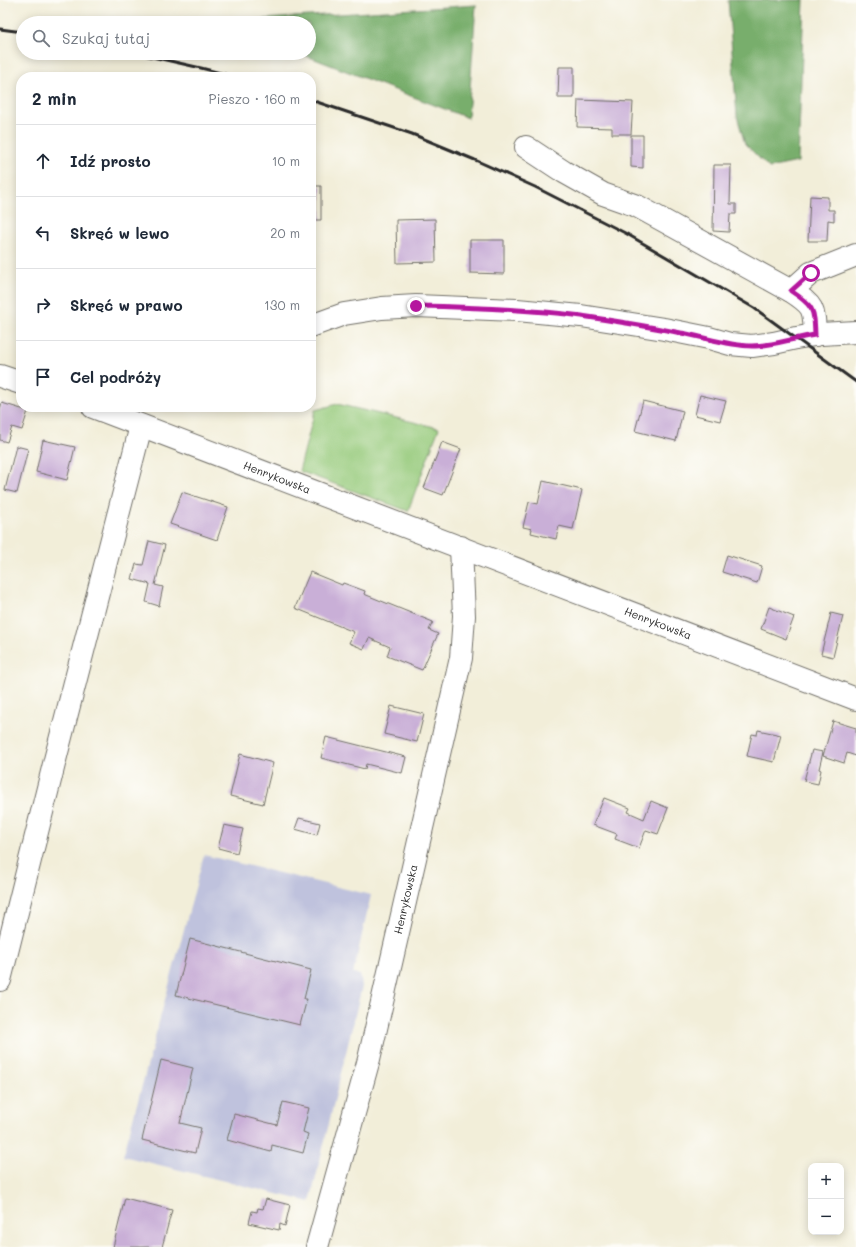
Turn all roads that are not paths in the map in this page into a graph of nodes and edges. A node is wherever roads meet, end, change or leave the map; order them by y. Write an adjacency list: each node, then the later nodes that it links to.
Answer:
1 (526, 147): 3 (street)
2 (856, 255): 3 (street)
3 (791, 291): 6 (street)
4 (316, 324): 6 (street)
5 (856, 332): 6 (street)
6 (815, 335)
7 (0, 376): 8 (street)
8 (16, 381)
9 (113, 412): 10 (street, Henrykowska)
10 (136, 418): 11 (street, Henrykowska); 13 (street)
11 (461, 547): 12 (street, Henrykowska); 14 (street, Henrykowska)
12 (856, 699)
13 (0, 980)
14 (317, 1247)

